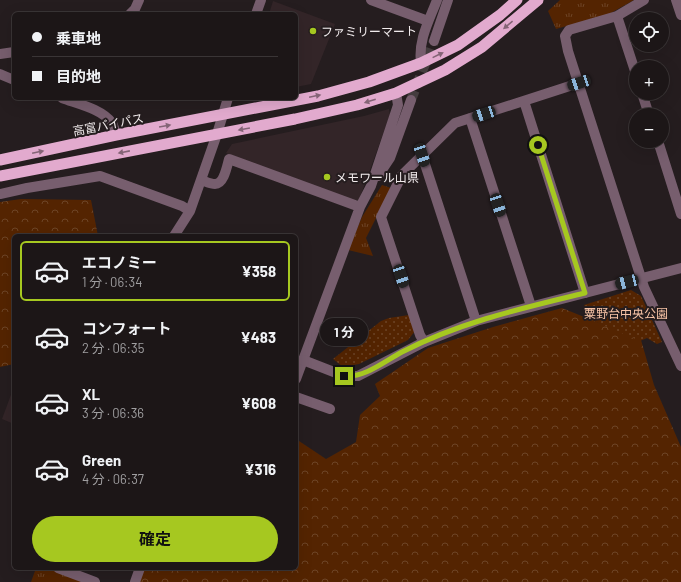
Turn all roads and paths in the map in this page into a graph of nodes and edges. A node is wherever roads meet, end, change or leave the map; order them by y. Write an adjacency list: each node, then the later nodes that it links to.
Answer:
1 (139, 0): 10 (street)
2 (260, 0): 11 (street)
3 (371, 0): 14 (street)
4 (437, 0): 14 (street)
5 (448, 0): 15 (street)
6 (517, 0): 19 (highway, 高富バイパス, one-way to 6)
7 (538, 0): 23 (highway, one-way to 23)
8 (644, 0): 13 (street)
9 (676, 0): 12 (street)
10 (132, 12)
11 (257, 12)
12 (681, 15)
13 (617, 16): 18 (street); 22 (street)
14 (428, 22): 19 (street)
15 (434, 40)
16 (12, 52): 17 (street)
17 (0, 54)
18 (631, 60)
19 (421, 63): 28 (highway, 高富バイパス, one-way to 19)
20 (0, 74): 21 (street)
21 (12, 79)
22 (579, 83): 27 (street); 44 (street)
23 (396, 93): 30 (highway, one-way to 30); 37 (street)
24 (67, 100): 31 (street)
25 (227, 100): 28 (street)
26 (411, 100): 37 (street)
27 (524, 101): 29 (street); 45 (street)
28 (222, 116): 30 (street); 31 (highway, 高富バイパス, one-way to 28)
29 (470, 118): 33 (street); 46 (street)
30 (217, 134): 35 (highway, one-way to 35); 36 (street)
31 (116, 135): 34 (highway, 高富バイパス, one-way to 31)
32 (660, 148): 41 (street)
33 (422, 155): 47 (street); 48 (street)
34 (0, 160)
35 (0, 176)
36 (202, 180): 39 (street); 40 (street)
37 (371, 186): 39 (street)
38 (0, 194): 40 (street)
39 (360, 207): 49 (street)
40 (190, 211): 42 (street)
41 (681, 214)
42 (175, 234)
43 (681, 268): 44 (street)
44 (641, 279): 45 (street); 50 (street)
45 (585, 293): 46 (street)
46 (531, 306): 47 (street)
47 (476, 321): 48 (street)
48 (424, 342): 49 (street)
49 (300, 359): 51 (street)
50 (681, 366)
51 (298, 369)
52 (298, 398): 53 (street)
53 (330, 409)
54 (63, 570): 56 (street)
55 (139, 570): 57 (street)
56 (95, 582)
57 (135, 582)

